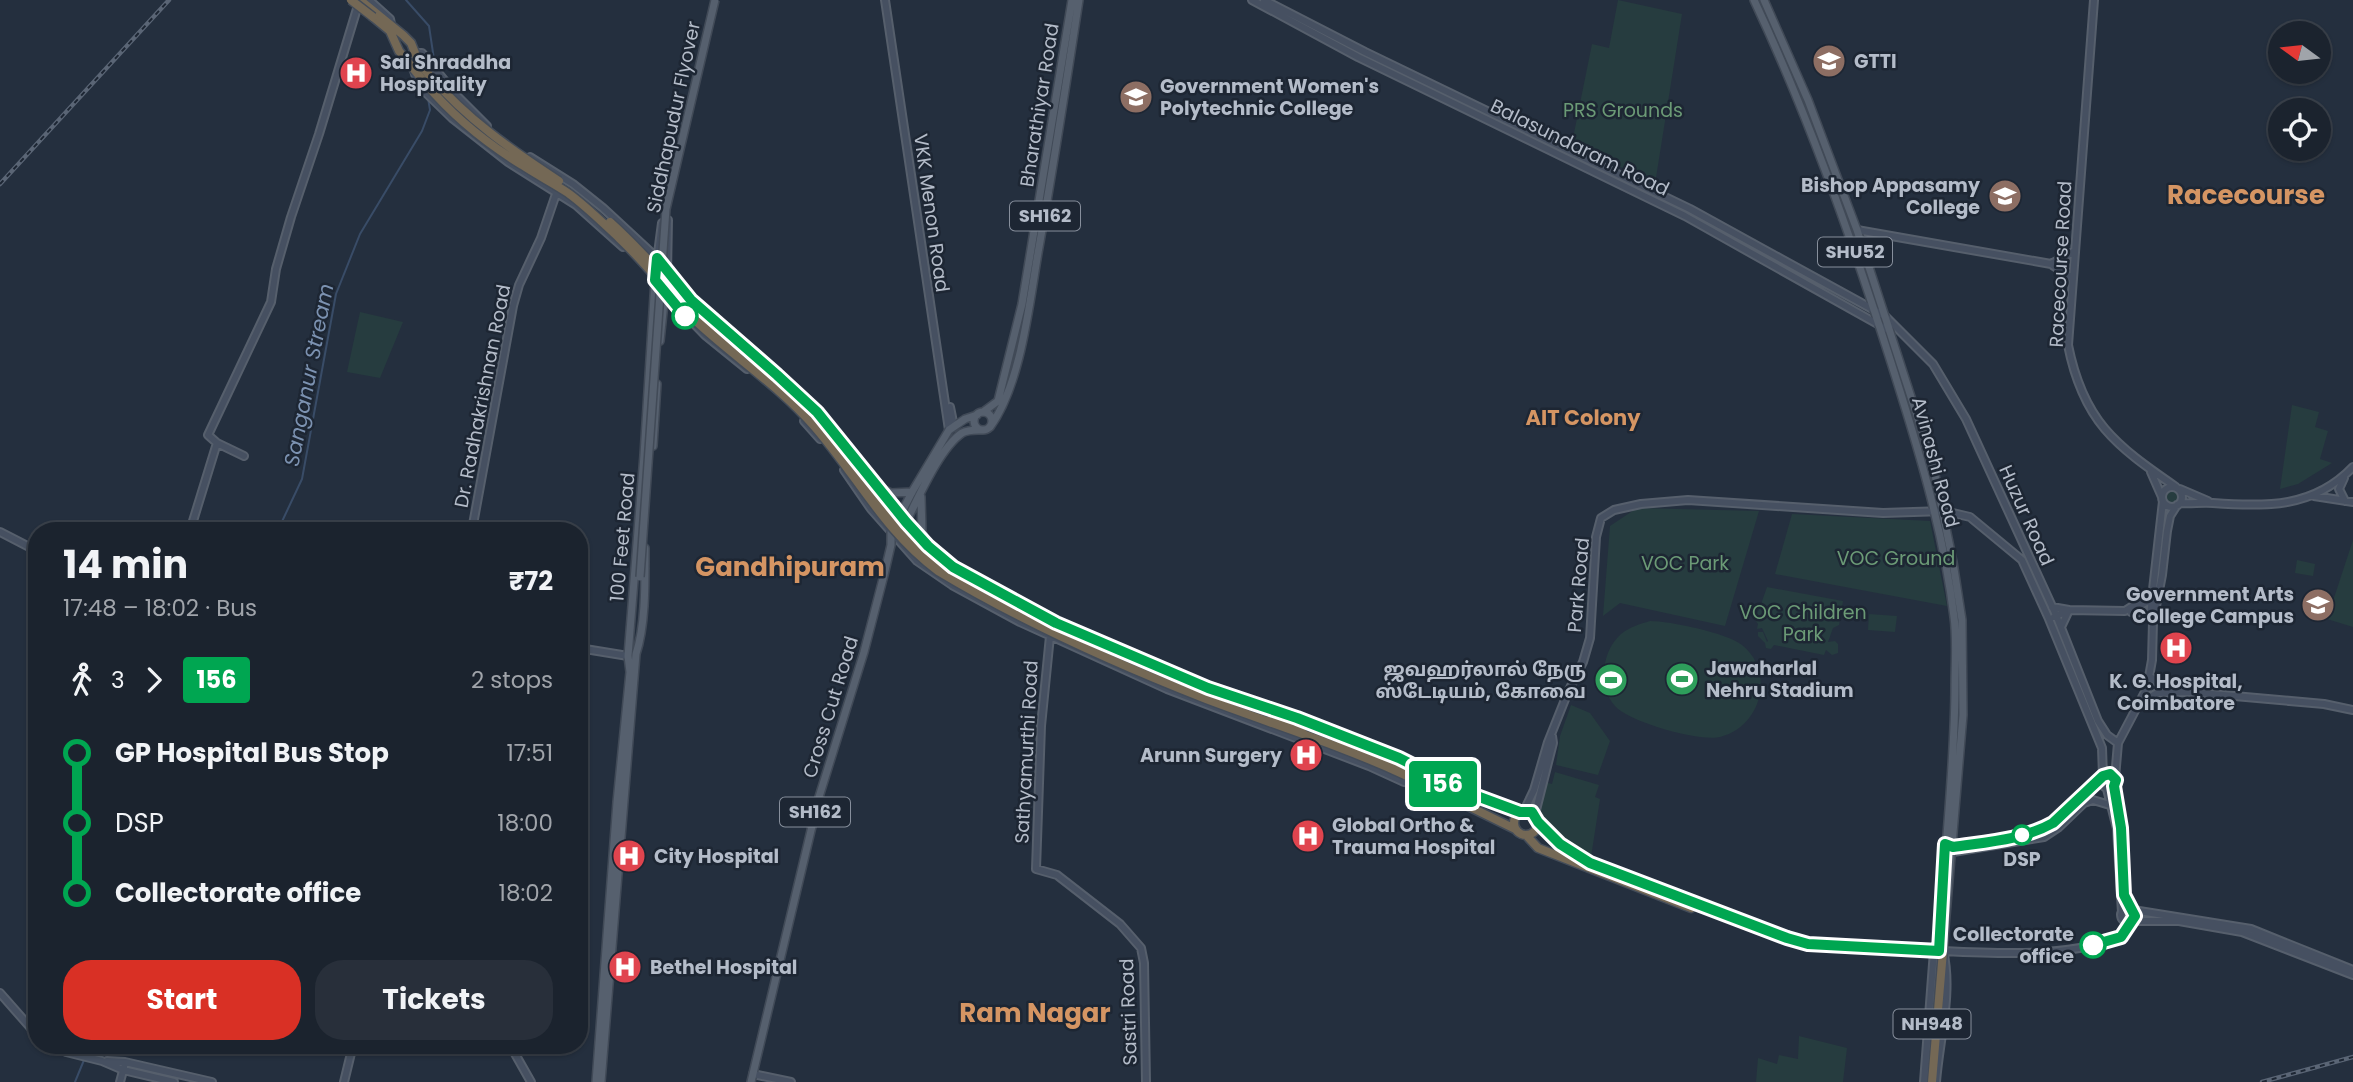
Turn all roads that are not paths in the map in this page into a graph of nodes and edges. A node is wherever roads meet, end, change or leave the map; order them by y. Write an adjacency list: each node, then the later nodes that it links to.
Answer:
1 (351, 0): 13 (highway, bridge)
2 (360, 0): 13 (highway, bridge); 41 (street)
3 (369, 0): 14 (street)
4 (715, 0): 25 (street, 100 Feet Road); 27 (street, 100 Feet Road); 67 (main road, Siddhapudur Flyover, bridge)
5 (887, 0): 39 (street, VKK Menon Road)
6 (1072, 0): 38 (main road, Bharathiyar Road / SH162)
7 (1079, 0): 40 (main road, Bharathiyar Road / SH162)
8 (1252, 0): 21 (street, Balasundaram Road)
9 (1264, 0): 20 (street, Balasundaram Road)
10 (1754, 0): 31 (main road, Avinashi Road / SHU52)
11 (1764, 0): 23 (main road, Avinashi Road / SHU52)
12 (2094, 0): 24 (street, Racecourse Road)
13 (377, 18): 14 (highway); 16 (highway)
14 (391, 24): 15 (highway)
15 (408, 40): 16 (highway); 17 (highway)
16 (398, 47): 18 (highway)
17 (413, 51): 18 (highway); 19 (highway)
18 (404, 57): 19 (highway)
19 (430, 78): 22 (street, bridge); 25 (street); 89 (highway, bridge)
20 (1616, 173): 21 (street); 31 (street, Balasundaram Road)
21 (1613, 181): 33 (street, Balasundaram Road)
22 (557, 191): 29 (street); 59 (street, Dr. Radhakrishnan Road)
23 (1857, 230): 26 (street); 32 (main road, Avinashi Road / SHU52)
24 (2075, 251): 26 (street); 28 (street, Racecourse Road)
25 (657, 258): 27 (street); 29 (street, 100 Feet Road)
26 (2050, 264): 28 (street)
27 (667, 272): 30 (street, 100 Feet Road); 47 (street)
28 (2073, 279): 44 (street, Racecourse Road)
29 (655, 280): 30 (street); 79 (main road, 100 Feet Road)
30 (665, 293): 62 (street); 79 (main road, 100 Feet Road)
31 (1873, 308): 32 (street, Huzur Road); 33 (main road, Avinashi Road / SHU52)
32 (1885, 316): 34 (main road, Avinashi Road / SHU52); 35 (street, Huzur Road)
33 (1879, 325): 34 (street, Balasundaram Road); 37 (main road, Avinashi Road / SHU52)
34 (1890, 331): 36 (main road, Avinashi Road / SHU52)
35 (1910, 342): 36 (street); 66 (street, Huzur Road)
36 (1894, 345): 37 (street); 56 (main road, Avinashi Road / SHU52)
37 (1889, 358): 56 (main road, Avinashi Road / SHU52)
38 (980, 414): 39 (main road, SH162); 40 (main road); 40 (main road)
39 (951, 428): 49 (main road, SH162)
40 (987, 428): 50 (main road, SH162)
41 (217, 443): 42 (street); 58 (street)
42 (244, 456)
43 (2353, 467): 46 (street)
44 (2150, 470): 48 (street, Racecourse Road); 52 (street)
45 (2353, 475): 46 (street)
46 (2345, 476): 51 (street); 53 (street)
47 (876, 486): 49 (main road); 57 (street)
48 (2177, 488): 52 (street); 54 (street, Racecourse Road); 55 (street)
49 (912, 492): 57 (main road, SH162)
50 (921, 492): 60 (main road, SH162); 65 (main road)
51 (2314, 496): 53 (street); 54 (street)
52 (2163, 499): 55 (street); 68 (street)
53 (2349, 501)
54 (2210, 502): 55 (street)
55 (2179, 504): 75 (street)
56 (1939, 511): 66 (street); 84 (street, Park Road); 101 (main road, Avinashi Road / SHU52)
57 (900, 514): 60 (street); 62 (main road, SH162)
58 (194, 522)
59 (473, 522)
60 (906, 522): 63 (main road, SH162); 65 (street)
61 (0, 532): 64 (street)
62 (891, 533): 63 (main road, SH162)
63 (894, 543): 77 (street); 117 (main road, Cross Cut Road / SH162)
64 (28, 546)
65 (928, 546): 73 (street)
66 (2026, 560): 69 (street, Huzur Road); 74 (street, Huzur Road)
67 (640, 577): 79 (main road, Siddhapudur Flyover); 79 (main road, Siddhapudur Flyover)
68 (2153, 596): 71 (street); 75 (street)
69 (2052, 607): 70 (street); 72 (street, Huzur Road)
70 (2069, 610): 71 (street); 72 (street); 76 (street)
71 (2125, 611): 75 (street)
72 (2056, 615): 74 (street); 76 (street, Huzur Road)
73 (1047, 619): 77 (street, Sathyamurthi Road); 92 (street)
74 (2049, 619): 86 (street, Huzur Road)
75 (2152, 619): 80 (street)
76 (2061, 627): 85 (street, Huzur Road)
77 (1050, 637): 93 (street); 102 (street, Sathyamurthi Road)
78 (588, 649): 79 (street)
79 (632, 655): 124 (main road, 100 Feet Road); 125 (main road, 100 Feet Road)
80 (2149, 676): 81 (street); 82 (street)
81 (2189, 692): 82 (street); 83 (street)
82 (2141, 702): 85 (street)
83 (2353, 710)
84 (1552, 736): 97 (street, Park Road); 98 (street)
85 (2118, 743): 87 (street)
86 (2102, 748): 87 (street); 88 (street, Huzur Road)
87 (2117, 754): 90 (street)
88 (2102, 767): 90 (street); 91 (street, Huzur Road)
89 (1406, 772): 92 (highway); 93 (highway)
90 (2115, 774): 91 (street); 94 (street)
91 (2102, 778): 94 (street); 101 (street)
92 (1431, 779): 97 (highway)
93 (1418, 783): 99 (highway)
94 (2109, 788): 95 (street); 96 (street); 104 (street)
95 (2084, 803): 96 (street); 101 (street)
96 (2113, 806): 105 (street)
97 (1522, 811): 98 (highway); 99 (highway)
98 (1536, 818): 100 (highway); 103 (highway)
99 (1516, 829): 100 (highway)
100 (1525, 835): 103 (highway)
101 (1949, 848): 108 (main road, Avinashi Road / SHU52)
102 (1036, 869): 127 (street, Sastri Road)
103 (1603, 871): 108 (highway)
104 (2132, 909): 105 (street); 106 (street); 109 (street)
105 (2122, 916): 106 (street); 107 (street)
106 (2132, 921): 107 (street); 110 (street)
107 (2121, 937): 108 (street)
108 (1938, 953): 128 (street); 128 (highway, NH948); 128 (street)
109 (2353, 970)
110 (2353, 975)
111 (0, 993): 112 (street)
112 (28, 1025)
113 (74, 1054): 116 (street)
114 (351, 1054): 122 (street)
115 (515, 1054): 123 (street)
116 (124, 1066): 118 (street); 119 (street); 121 (street)
117 (752, 1078): 126 (street)
118 (165, 1081): 120 (street)
119 (120, 1082)
120 (174, 1082)
121 (212, 1082)
122 (344, 1082)
123 (531, 1082)
124 (596, 1082)
125 (601, 1082)
126 (791, 1082)
127 (1146, 1082)
128 (1930, 1082)

